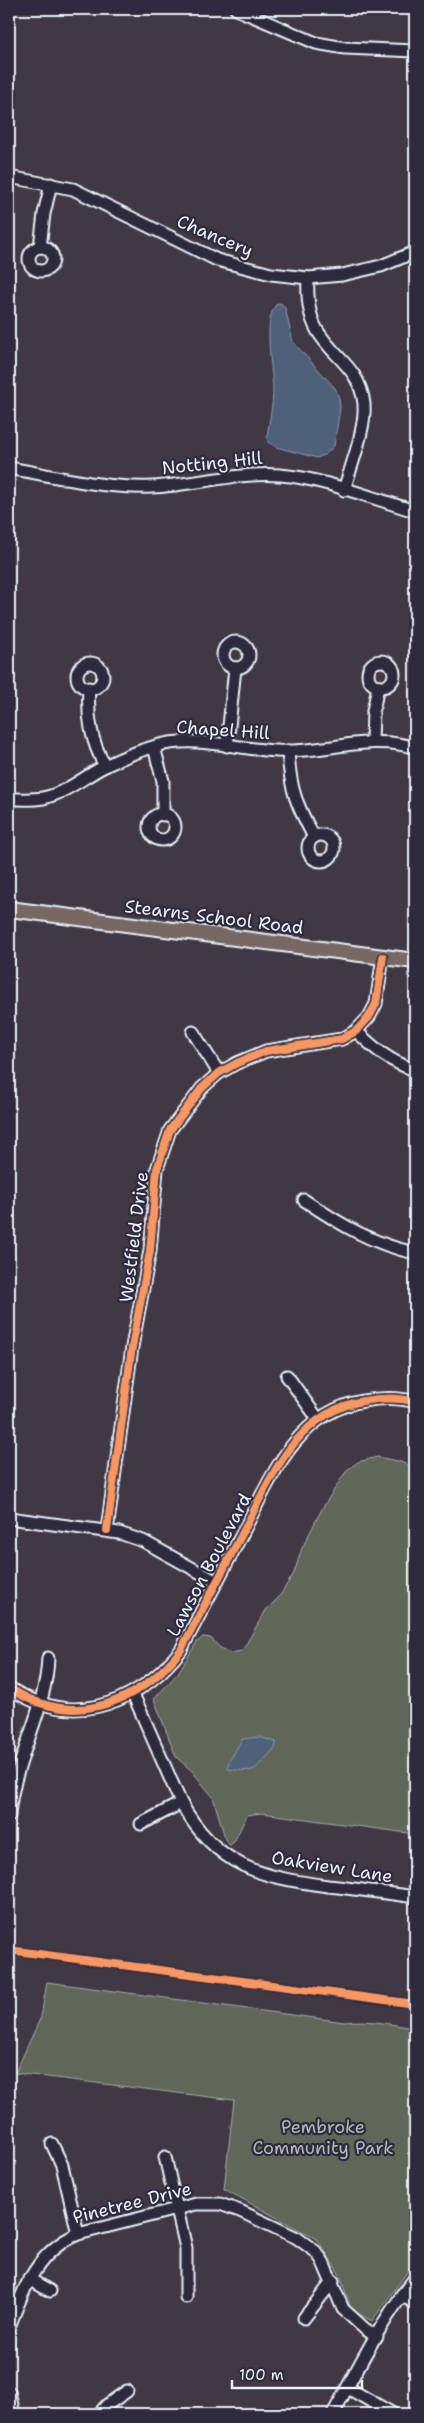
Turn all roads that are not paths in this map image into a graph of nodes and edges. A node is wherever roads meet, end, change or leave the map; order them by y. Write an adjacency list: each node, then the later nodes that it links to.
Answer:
1 (236, 9): 2 (street)
2 (415, 51)
3 (9, 176): 4 (street, Chancery)
4 (51, 184): 5 (street); 7 (street, Chancery)
5 (40, 247)
6 (415, 252): 7 (street, Chancery)
7 (308, 278): 9 (street)
8 (9, 468): 9 (street, Notting Hill)
9 (344, 490): 10 (street, Notting Hill)
10 (415, 511)
11 (235, 668): 15 (street)
12 (378, 687): 14 (street)
13 (89, 688): 19 (street)
14 (372, 742): 17 (street, Chapel Hill); 18 (street, Chapel Hill)
15 (227, 746): 16 (street, Chapel Hill); 18 (street, Chapel Hill)
16 (154, 747): 19 (street, Chapel Hill); 21 (street)
17 (415, 748)
18 (288, 751): 22 (street)
19 (105, 766): 20 (street, Chapel Hill)
20 (9, 799)
21 (164, 815)
22 (314, 837)
23 (9, 909): 24 (main road, Stearns School Road)
24 (383, 958): 25 (main road, Stearns School Road); 26 (street, Westfield Drive)
25 (415, 961)
26 (356, 1030): 28 (street); 29 (street, Westfield Drive)
27 (193, 1032): 29 (street)
28 (415, 1070)
29 (220, 1072): 36 (street, Westfield Drive)
30 (304, 1200): 31 (street)
31 (415, 1253)
32 (287, 1376): 34 (street)
33 (415, 1402): 34 (street, Lawson Boulevard)
34 (318, 1419): 37 (street, Lawson Boulevard)
35 (9, 1518): 36 (street)
36 (107, 1530): 37 (street)
37 (217, 1582): 40 (street, Lawson Boulevard)
38 (48, 1658): 41 (street)
39 (9, 1688): 41 (street, Lawson Boulevard)
40 (133, 1694): 41 (street, Lawson Boulevard); 42 (street, Oakview Lane)
41 (40, 1704): 43 (street)
42 (181, 1803): 44 (street); 45 (street, Oakview Lane)
43 (9, 1816)
44 (141, 1824)
45 (415, 1897)
46 (52, 2144): 49 (street)
47 (165, 2157): 48 (street)
48 (176, 2208): 49 (street, Pinetree Drive); 52 (street, Pinetree Drive); 55 (street)
49 (78, 2234): 51 (street, Pinetree Drive)
50 (415, 2278): 54 (street)
51 (29, 2279): 53 (street); 58 (street, Pinetree Drive)
52 (333, 2282): 57 (street); 59 (street, Pinetree Drive)
53 (50, 2292)
54 (402, 2294): 56 (street); 59 (street)
55 (186, 2296)
56 (415, 2304)
57 (304, 2318)
58 (9, 2327)
59 (377, 2336): 60 (street)
60 (348, 2388): 65 (street); 66 (street)
61 (127, 2391): 64 (street)
62 (9, 2392): 63 (street)
63 (14, 2414)
64 (99, 2414)
65 (333, 2414)
66 (393, 2414)

